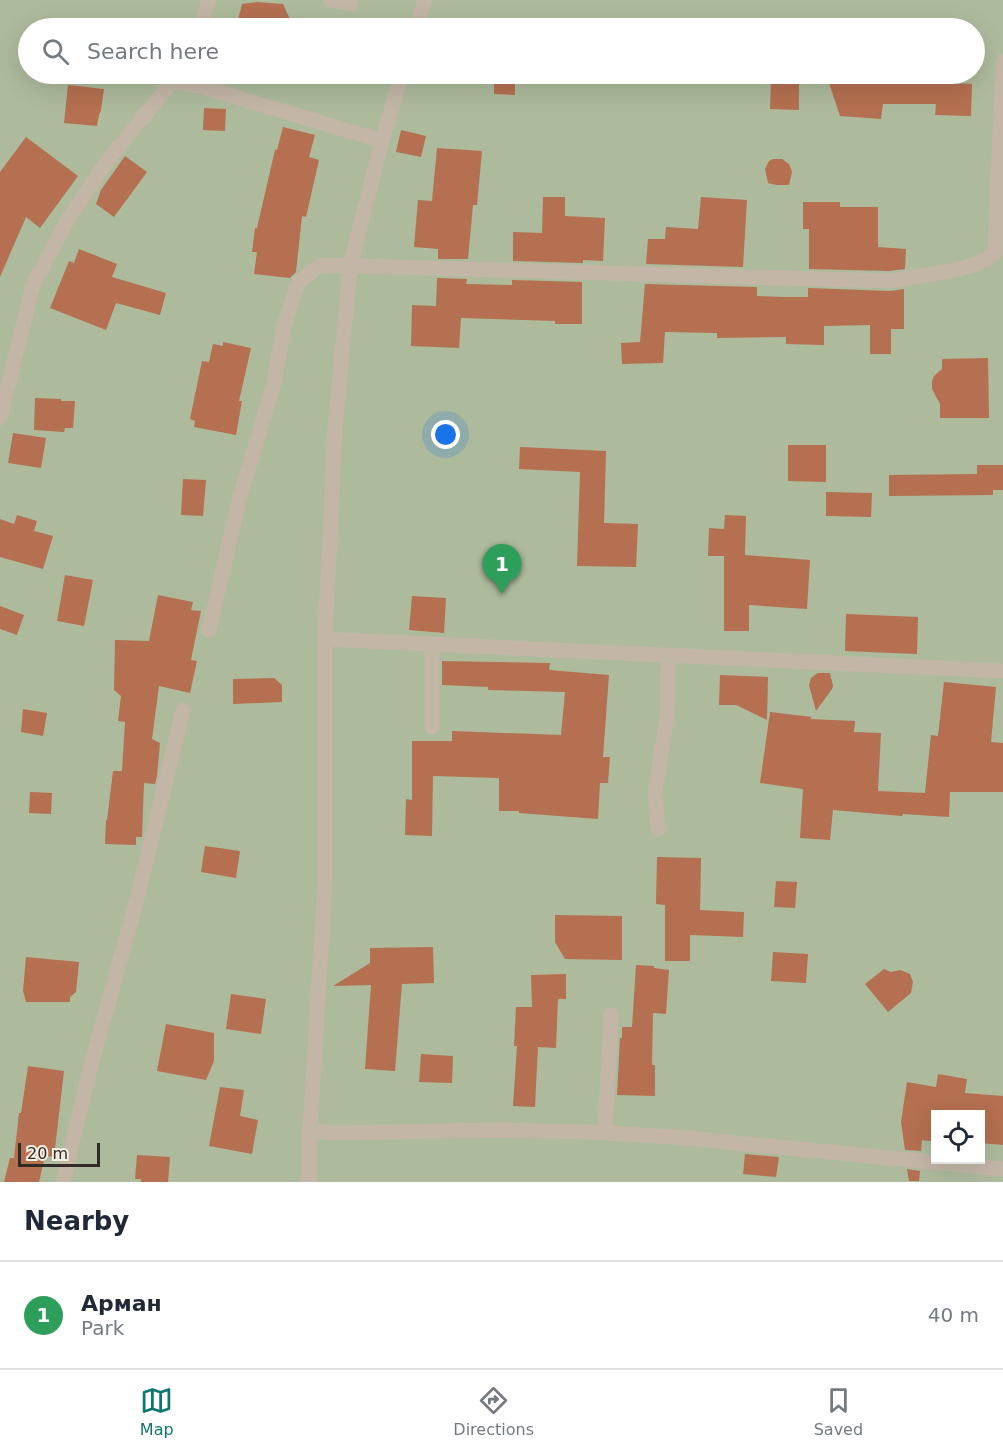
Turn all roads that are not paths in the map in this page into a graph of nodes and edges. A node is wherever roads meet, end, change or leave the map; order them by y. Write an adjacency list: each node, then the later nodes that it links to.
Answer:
1 (209, 0): 5 (street)
2 (330, 0): 4 (street)
3 (425, 0): 6 (street)
4 (351, 4)
5 (203, 18)
6 (419, 18)
7 (1003, 61): 12 (street)
8 (170, 84): 13 (street)
9 (193, 84): 11 (street)
10 (399, 84): 11 (street)
11 (382, 141): 12 (street)
12 (350, 266): 14 (street); 15 (street)
13 (0, 418)
14 (209, 630)
15 (325, 639): 16 (street); 23 (street)
16 (432, 645): 17 (street); 20 (street)
17 (668, 655): 18 (street); 21 (street)
18 (1003, 671)
19 (183, 710): 26 (street)
20 (432, 727)
21 (658, 829)
22 (611, 1015): 24 (street)
23 (310, 1130): 24 (street); 27 (street)
24 (605, 1133): 25 (street)
25 (1003, 1169)
26 (63, 1182)
27 (309, 1182)

